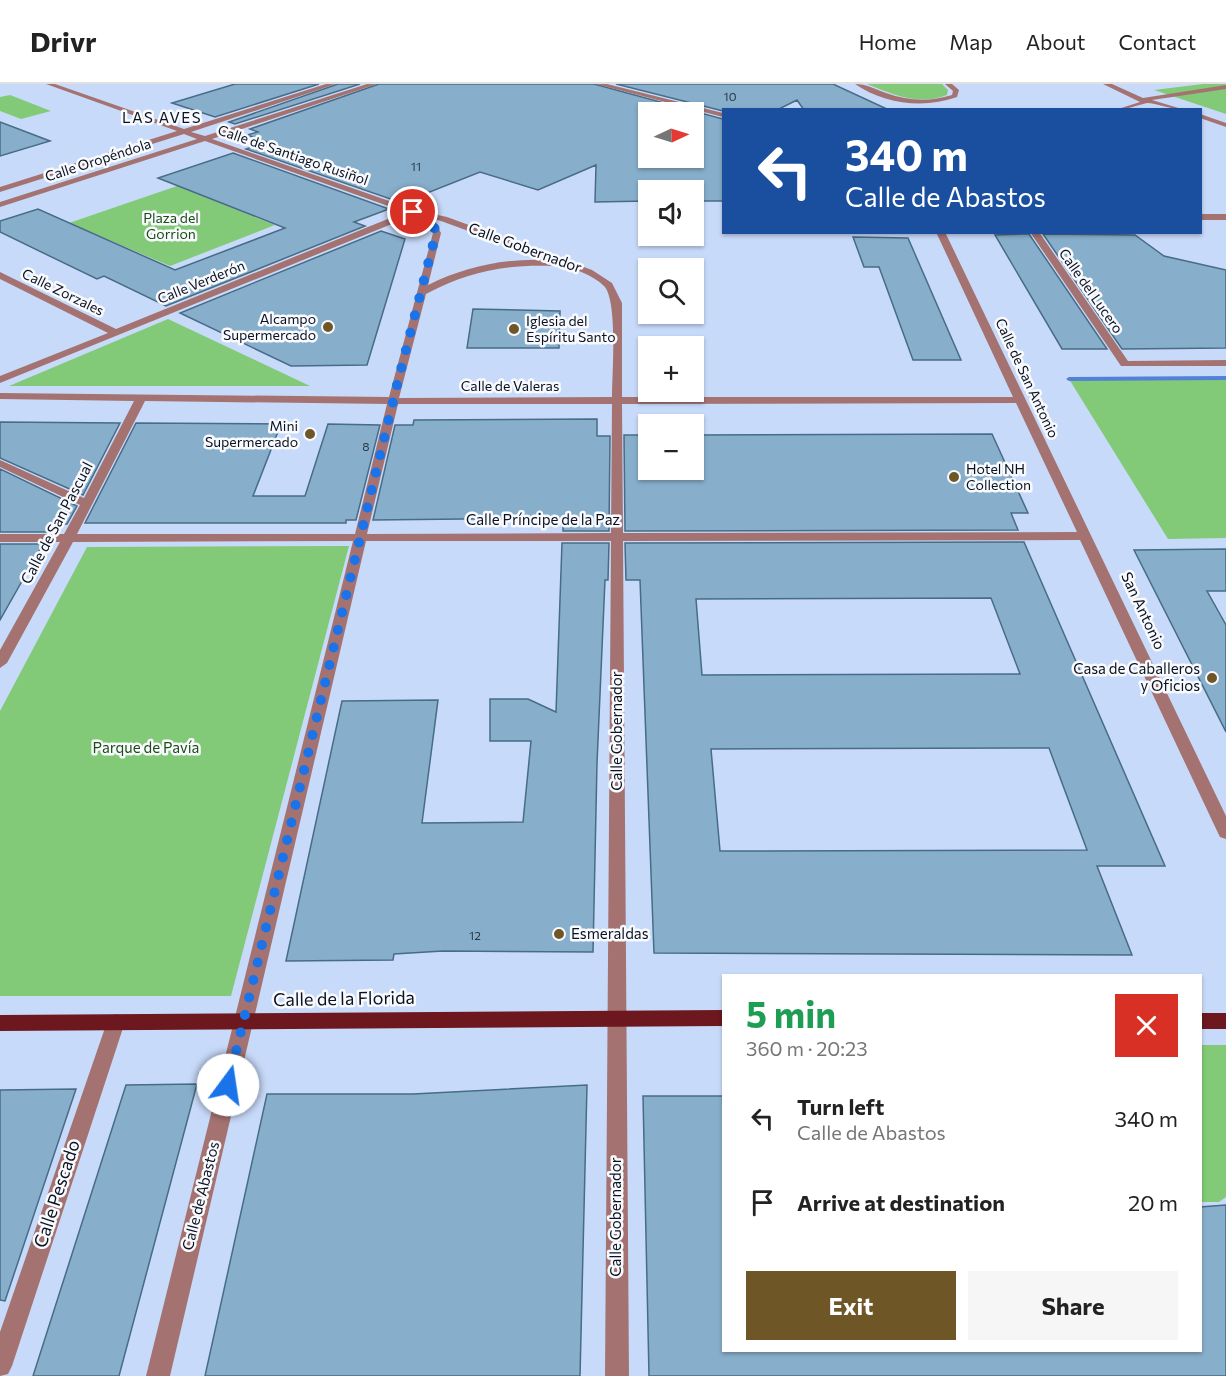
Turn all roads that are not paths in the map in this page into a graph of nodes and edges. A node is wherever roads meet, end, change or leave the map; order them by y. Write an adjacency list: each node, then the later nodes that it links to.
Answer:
1 (49, 84): 16 (street, Calle de Santiago Rusiñol)
2 (333, 84): 16 (street, Calle Oropéndola)
3 (374, 84): 17 (street, Calle Oropéndola)
4 (599, 84): 8 (street)
5 (858, 84): 6 (street)
6 (948, 84)
7 (1106, 84): 10 (street)
8 (617, 87): 13 (street)
9 (1226, 87): 10 (street)
10 (1142, 100): 11 (street); 12 (street)
11 (1126, 108)
12 (1174, 108)
13 (722, 115)
14 (1202, 117): 15 (street)
15 (1226, 125)
16 (184, 131): 17 (street, Calle de Santiago Rusiñol); 18 (street, Calle Oropéndola)
17 (207, 140): 19 (street, Calle Oropéndola); 20 (street, Calle de Santiago Rusiñol)
18 (0, 190)
19 (0, 205)
20 (413, 212): 21 (street, Calle de Santiago Rusiñol); 29 (street, Calle Verderón)
21 (425, 216): 26 (street, Calle Gobernador); 28 (street, Calle de Abastos)
22 (1202, 217): 23 (street)
23 (1226, 217)
24 (941, 234): 35 (street, Calle de San Antonio)
25 (1035, 234): 30 (street, Calle del Lucero)
26 (574, 265): 28 (street); 36 (street, Calle Gobernador)
27 (0, 275): 29 (street, Calle Zorzales)
28 (420, 293): 34 (street, Calle de Abastos)
29 (114, 332): 31 (street, Calle Verderón)
30 (1226, 363)
31 (0, 380)
32 (0, 396): 33 (street, Calle de Valeras)
33 (141, 398): 34 (street, Calle de Valeras); 38 (street, Calle de San Pascual)
34 (394, 400): 36 (street, Calle de Valeras); 43 (street, Calle de Abastos)
35 (1021, 400): 36 (street, Calle de Valeras); 39 (street, Calle de San Antonio)
36 (617, 401): 40 (street, Calle Gobernador)
37 (0, 463): 38 (street)
38 (87, 504): 42 (street, Calle de San Pascual)
39 (1086, 536): 40 (street, Calle Príncipe de la Paz); 45 (street, San Antonio)
40 (617, 537): 43 (street, Calle Príncipe de la Paz); 46 (street, Calle Gobernador)
41 (0, 538): 42 (street, Calle Príncipe de la Paz)
42 (68, 538): 43 (street, Calle Príncipe de la Paz); 44 (street, Calle de San Pascual)
43 (360, 538): 48 (street, Calle de Abastos)
44 (0, 663)
45 (1226, 833)
46 (616, 1017): 47 (main road); 48 (main road, Calle de la Florida); 55 (street, Calle Gobernador)
47 (722, 1018)
48 (244, 1021): 51 (main road, Calle de la Florida); 54 (street, Calle de Abastos)
49 (1202, 1021): 50 (main road)
50 (1226, 1021)
51 (116, 1022): 52 (main road, Calle de la Florida); 53 (street, Calle Pescado)
52 (0, 1023)
53 (0, 1366)
54 (158, 1376)
55 (617, 1376)

